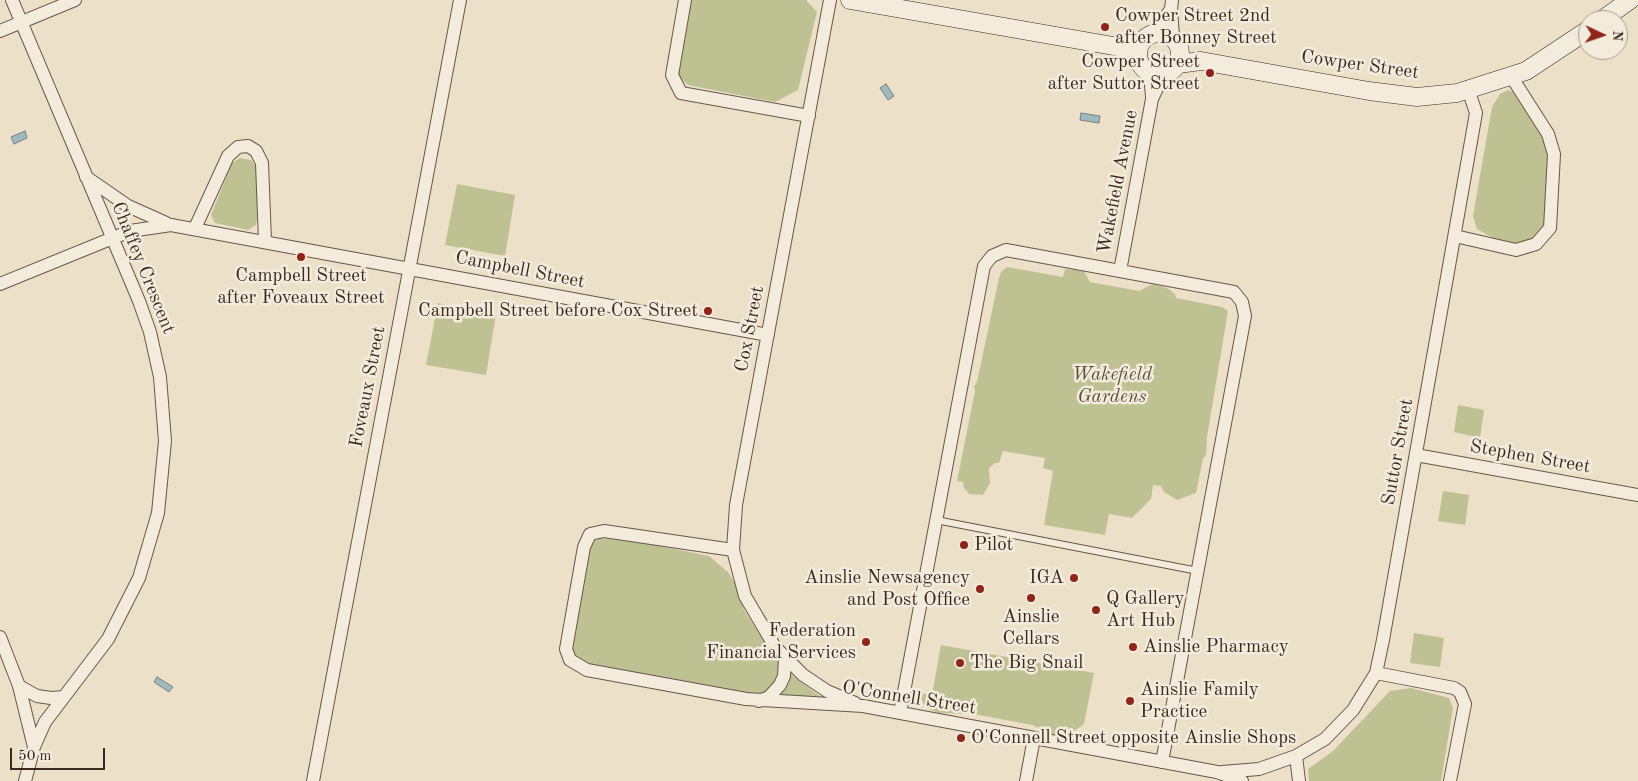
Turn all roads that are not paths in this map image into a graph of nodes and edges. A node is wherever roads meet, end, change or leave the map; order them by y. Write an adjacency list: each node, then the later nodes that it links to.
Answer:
1 (12, 0): 10 (street, Chaffey Crescent)
2 (75, 0): 10 (street)
3 (460, 0): 29 (street, Foveaux Street)
4 (685, 0): 22 (street)
5 (830, 0): 22 (street, Cox Street)
6 (850, 0): 15 (street)
7 (1630, 0): 9 (street)
8 (1171, 4): 12 (street); 14 (street)
9 (1616, 10)
10 (22, 22): 11 (street); 23 (street, Chaffey Crescent)
11 (0, 31)
12 (1149, 36): 14 (street); 15 (street); 16 (street)
13 (1578, 37): 20 (street, Cowper Street)
14 (1175, 39): 17 (street, Cowper Street); 18 (street)
15 (1119, 47): 16 (street)
16 (1138, 57): 19 (street)
17 (1201, 60): 18 (street, Cowper Street); 21 (street, Cowper Street)
18 (1178, 64): 19 (street)
19 (1156, 74): 30 (street, Wakefield Avenue)
20 (1511, 76): 21 (street, Cowper Street); 26 (street)
21 (1468, 89): 26 (street, Suttor Street)
22 (809, 116): 32 (street, Cox Street)
23 (86, 177): 24 (street, Campbell Street); 27 (street, Chaffey Crescent)
24 (171, 225): 25 (street, Campbell Street); 27 (street, Campbell Street)
25 (195, 228): 28 (street, Campbell Street); 28 (street)
26 (1455, 236): 33 (street, Suttor Street)
27 (111, 238): 31 (street, Campbell Street); 42 (street, Chaffey Crescent)
28 (266, 241): 29 (street, Campbell Street)
29 (410, 268): 32 (street, Campbell Street); 52 (street, Foveaux Street)
30 (1120, 271): 35 (street); 37 (street)
31 (0, 284)
32 (768, 335): 36 (street, Cox Street)
33 (1416, 455): 34 (street, Stephen Street); 40 (street, Suttor Street)
34 (1638, 495)
35 (936, 520): 37 (lane); 45 (street)
36 (733, 550): 39 (street, Cox Street); 43 (street, O'Connell Street)
37 (1198, 571): 49 (street)
38 (0, 637): 41 (street)
39 (785, 658): 43 (street); 44 (street, Cox Street)
40 (1376, 673): 48 (street, Suttor Street); 56 (street)
41 (19, 686): 42 (street); 47 (street)
42 (64, 697): 47 (street, Chaffey Crescent)
43 (759, 701): 44 (street, O'Connell Street)
44 (863, 706): 45 (street, O'Connell Street)
45 (900, 713): 46 (street, O'Connell Street)
46 (1034, 738): 49 (street, O'Connell Street); 53 (street)
47 (34, 747): 51 (street, Chaffey Crescent)
48 (1296, 756): 50 (street, Suttor Street); 55 (street)
49 (1162, 762): 50 (street, O'Connell Street)
50 (1217, 772): 54 (street, O'Connell Street)
51 (25, 781)
52 (313, 781)
53 (1026, 781)
54 (1242, 781)
55 (1299, 781)
56 (1450, 781)

